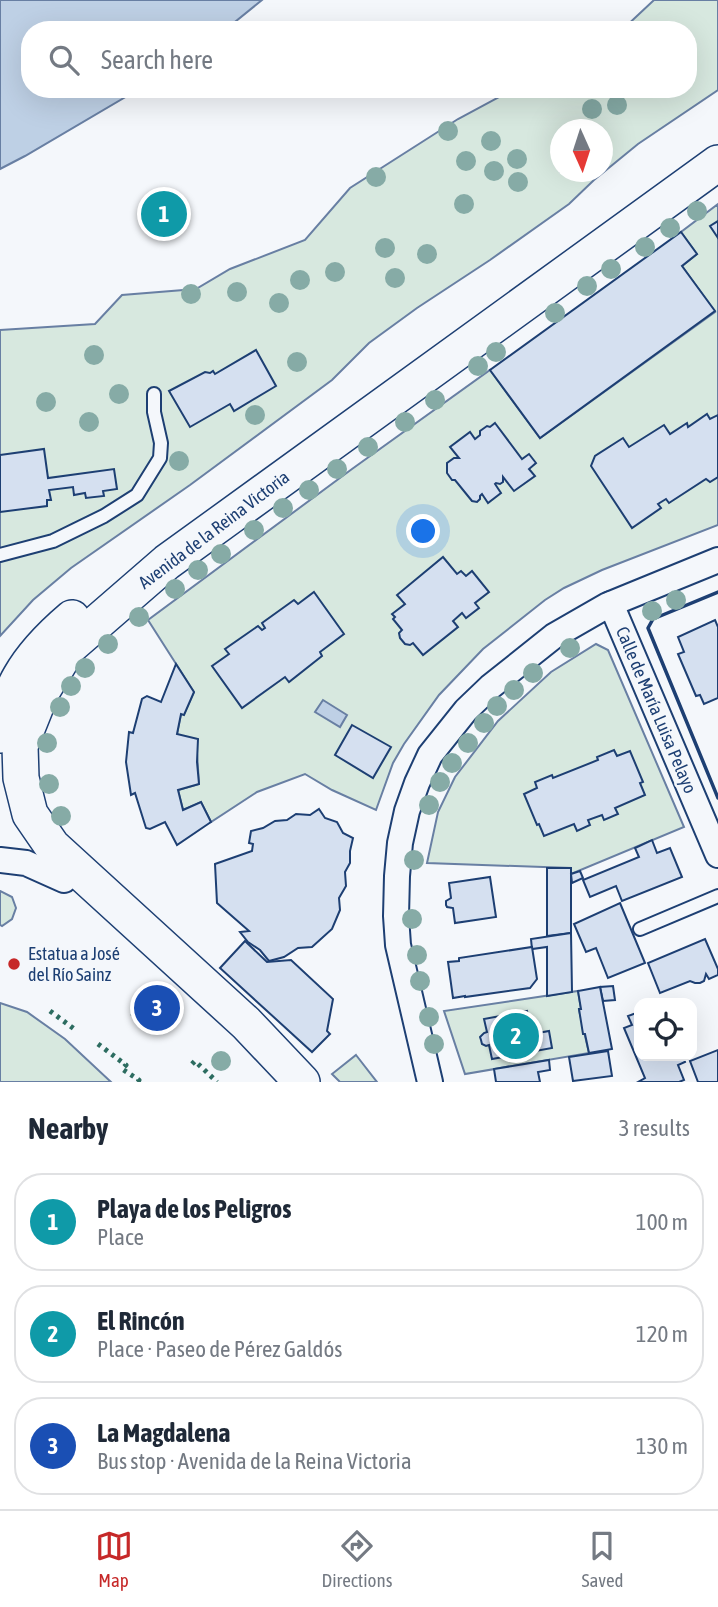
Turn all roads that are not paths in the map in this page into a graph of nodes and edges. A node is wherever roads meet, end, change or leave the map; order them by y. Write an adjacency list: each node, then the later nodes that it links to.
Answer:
1 (718, 145): 7 (main road, Avenida de la Reina Victoria)
2 (718, 163): 8 (main road, Avenida de la Reina Victoria)
3 (154, 394): 4 (lane)
4 (0, 555)
5 (718, 560): 6 (street)
6 (611, 604): 9 (street, Calle de María Luisa Pelayo); 16 (street)
7 (7, 700): 8 (main road, Avenida de la Reina Victoria)
8 (5, 739): 11 (main road, Avenida de la Reina Victoria); 15 (main road, Avenida de la Reina Victoria)
9 (718, 855)
10 (0, 860): 11 (street)
11 (64, 880): 14 (main road, Avenida de la Reina Victoria)
12 (718, 896): 13 (lane)
13 (639, 929)
14 (278, 1082)
15 (302, 1082)
16 (430, 1082)

